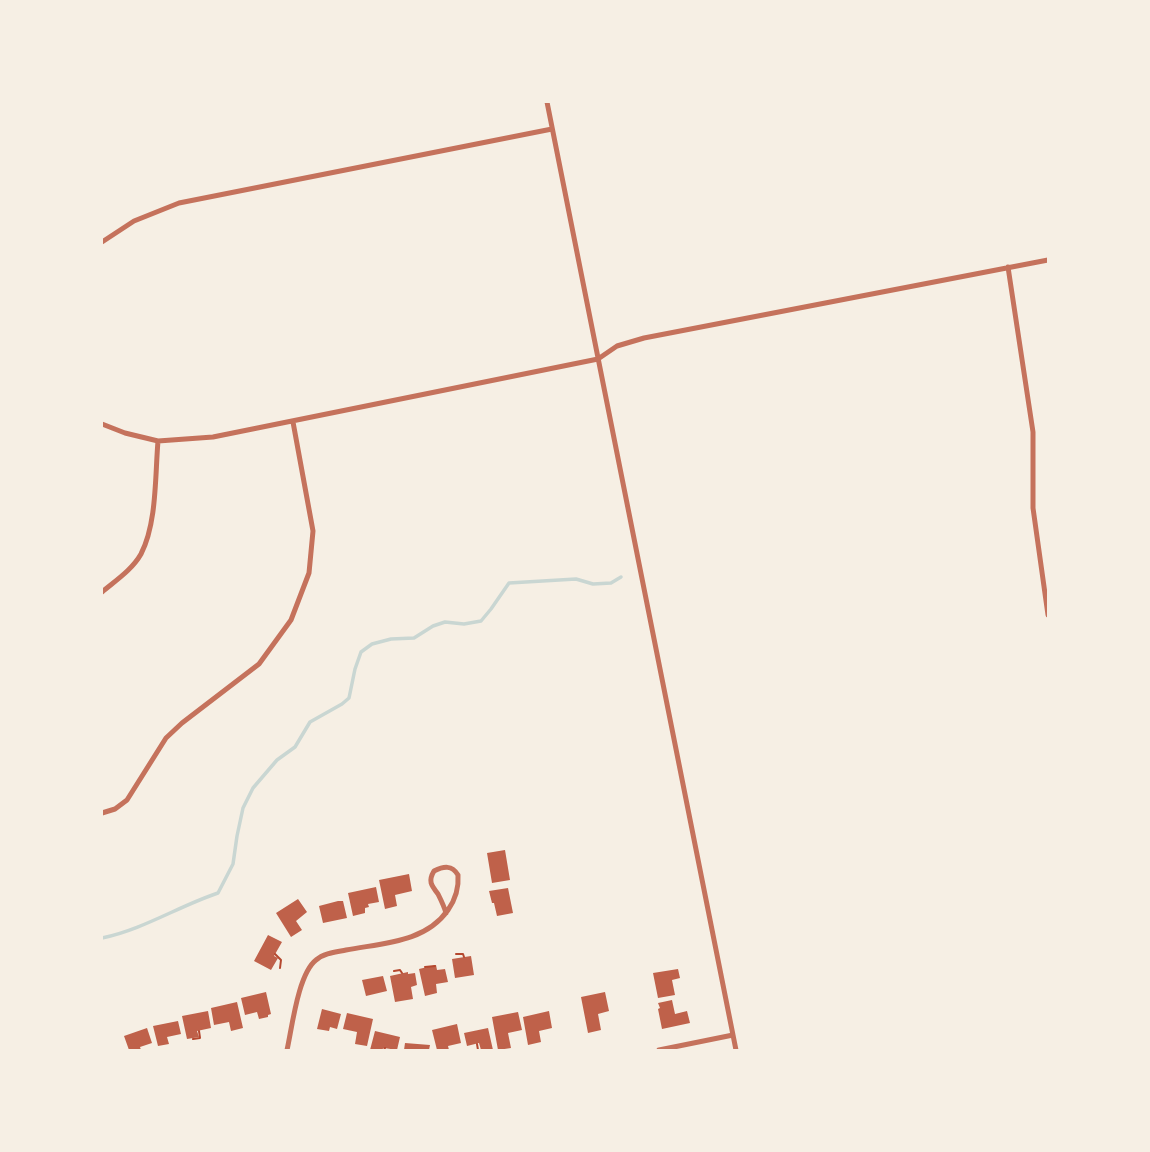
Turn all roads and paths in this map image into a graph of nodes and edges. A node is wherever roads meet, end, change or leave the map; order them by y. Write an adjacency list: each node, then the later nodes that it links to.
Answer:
1 (547, 102): 2 (street)
2 (552, 129): 3 (street); 6 (street)
3 (102, 242)
4 (1048, 260): 5 (street)
5 (1008, 267): 6 (street); 11 (street)
6 (598, 359): 7 (street); 23 (street)
7 (293, 422): 9 (street); 12 (street)
8 (102, 424): 9 (street)
9 (158, 442): 10 (street)
10 (102, 592)
11 (1048, 615)
12 (102, 813)
13 (446, 912): 13 (street); 26 (street)
14 (275, 954): 19 (path)
15 (456, 954): 16 (path)
16 (464, 957)
17 (435, 966): 18 (path)
18 (425, 967)
19 (280, 968)
20 (394, 971): 21 (path)
21 (402, 973)
22 (199, 1031): 24 (path)
23 (733, 1035): 28 (street); 29 (street)
24 (193, 1039)
25 (477, 1044): 27 (path)
26 (287, 1051)
27 (478, 1051)
28 (659, 1051)
29 (736, 1051)

